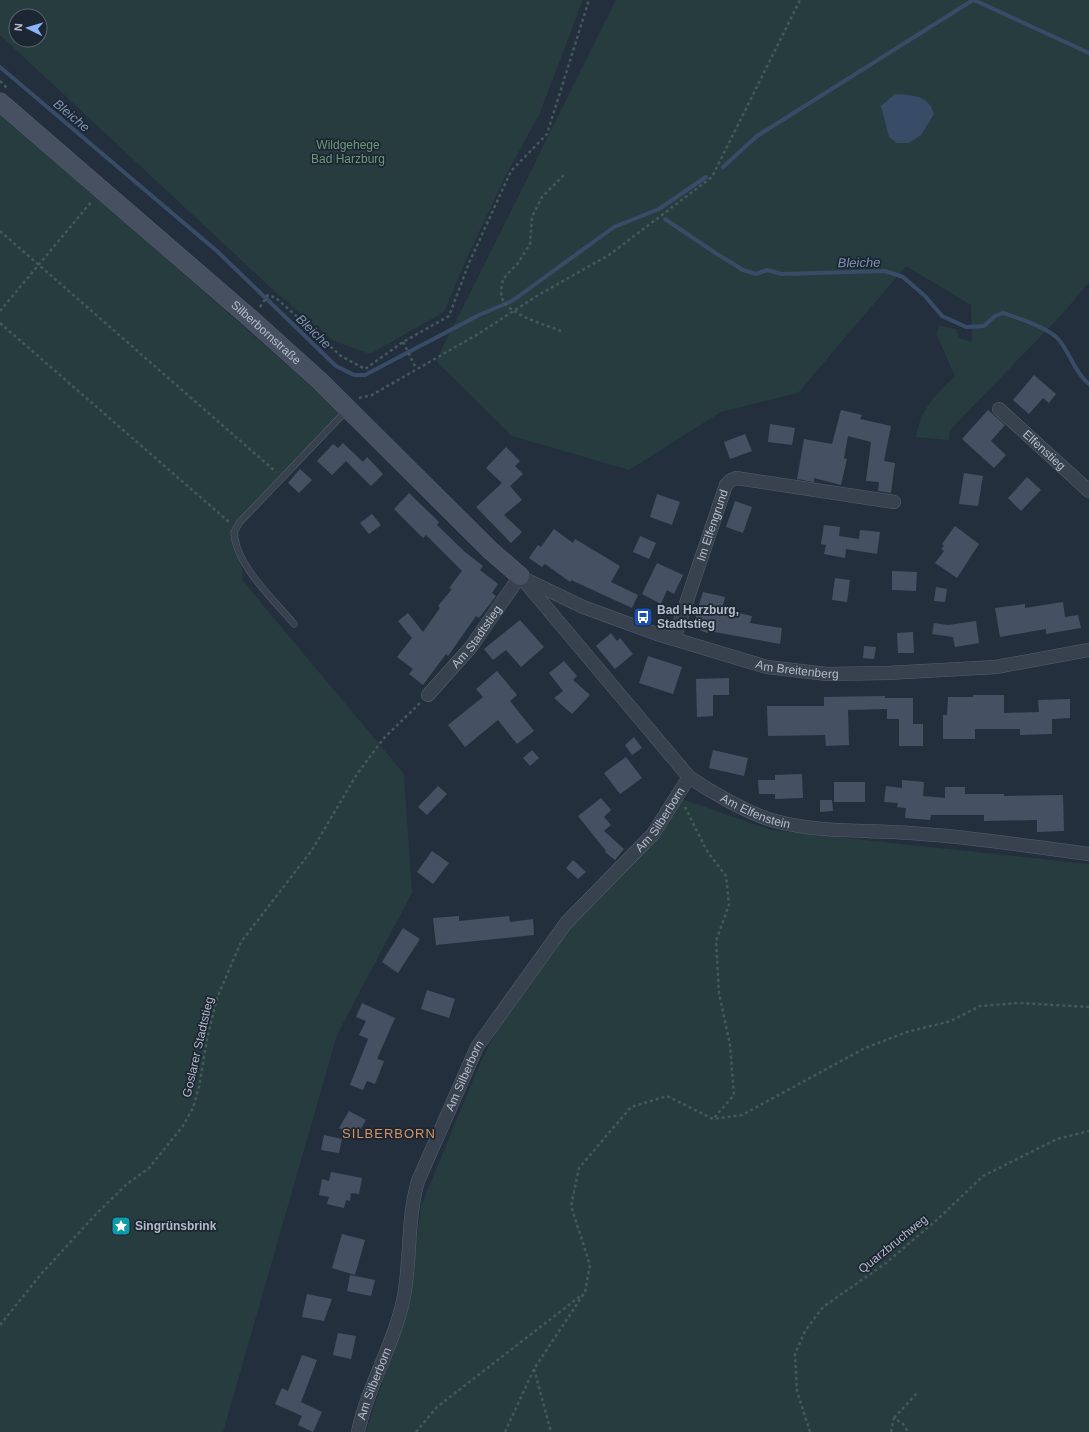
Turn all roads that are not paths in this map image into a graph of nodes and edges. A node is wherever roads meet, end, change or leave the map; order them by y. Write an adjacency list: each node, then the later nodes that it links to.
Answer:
1 (0, 102): 2 (street, Silberbornstraße)
2 (343, 404): 6 (street, Silberbornstraße); 7 (lane)
3 (999, 409): 4 (street, Elfenstieg)
4 (1089, 491)
5 (894, 502): 8 (street, Im Elfengrund)
6 (520, 576): 8 (street, Am Breitenberg); 10 (street, Am Stadtstieg); 11 (street, Am Elfenstein)
7 (294, 624)
8 (674, 639): 9 (street, Am Breitenberg)
9 (1089, 650)
10 (428, 695)
11 (689, 777): 12 (street, Am Elfenstein); 13 (street, Am Silberborn)
12 (1089, 854)
13 (358, 1432)

